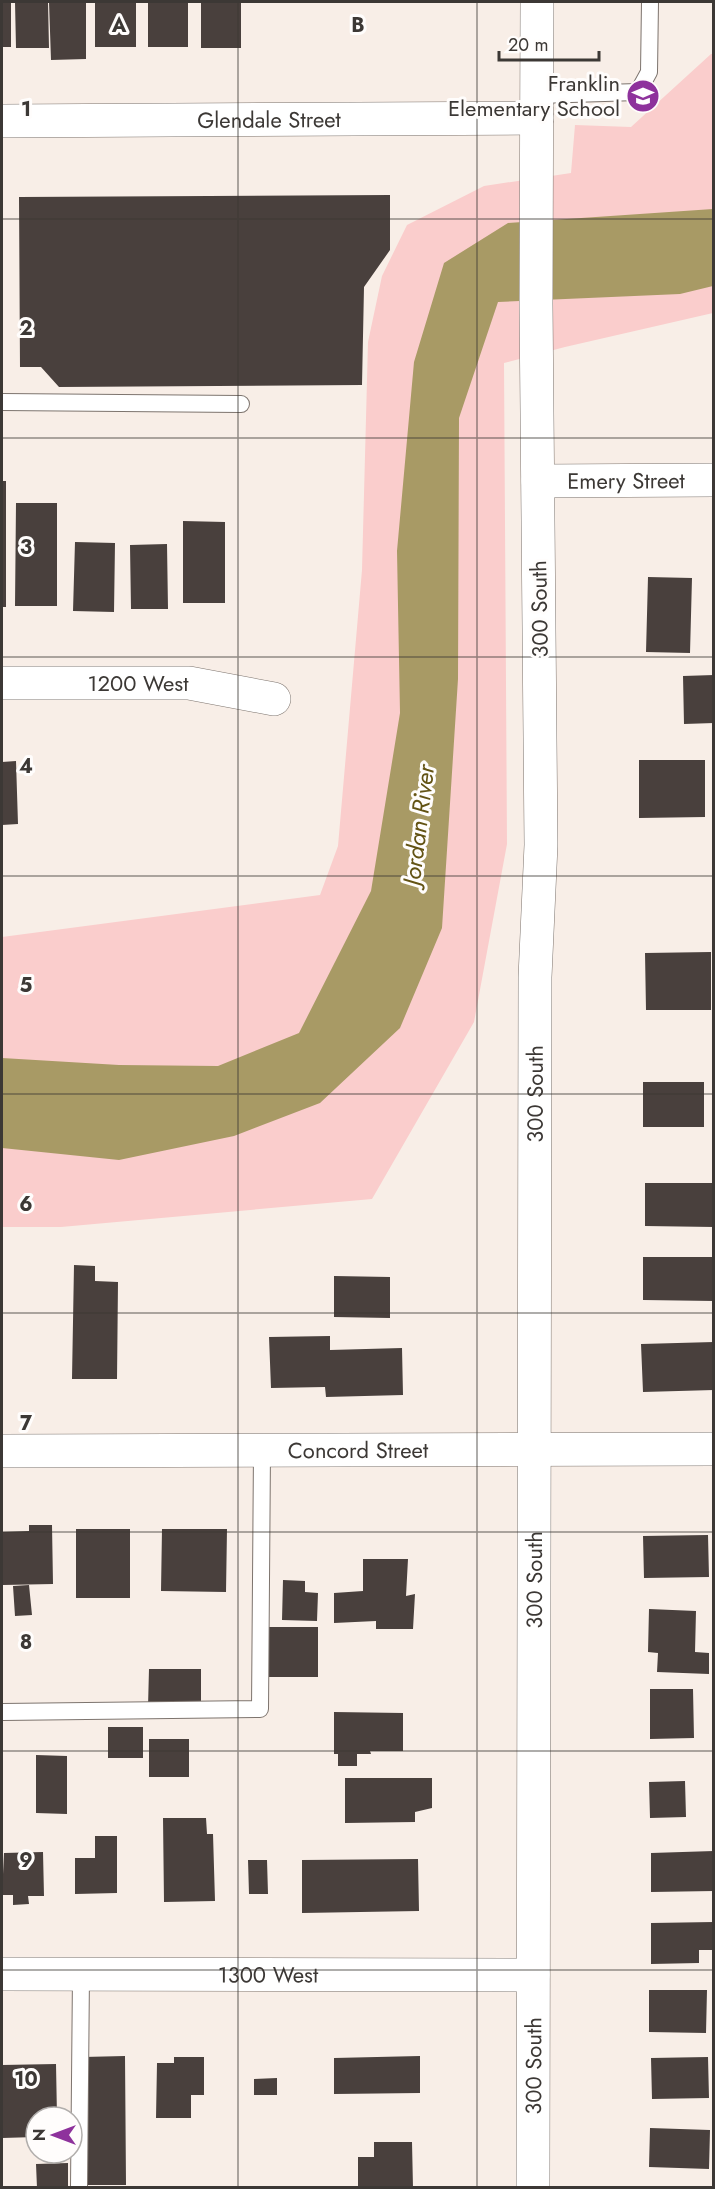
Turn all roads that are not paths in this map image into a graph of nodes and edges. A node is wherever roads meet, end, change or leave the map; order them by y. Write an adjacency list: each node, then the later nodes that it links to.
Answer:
1 (537, 2): 3 (street, 300 South)
2 (650, 2): 3 (lane)
3 (537, 107): 4 (street, Glendale Street); 8 (street, 300 South)
4 (2, 121)
5 (2, 402): 6 (lane)
6 (241, 404)
7 (714, 480): 8 (street, Emery Street)
8 (538, 481): 11 (street, 300 South)
9 (2, 683): 10 (street, 1200 West)
10 (274, 699)
11 (532, 1449): 12 (street, Concord Street); 14 (street, Concord Street); 18 (street, 300 South)
12 (714, 1449)
13 (2, 1451): 14 (street, Concord Street)
14 (262, 1451): 15 (lane)
15 (2, 1712)
16 (2, 1974): 17 (street, 1300 West)
17 (81, 1974): 18 (street, 1300 West); 19 (lane)
18 (533, 1975): 20 (street, 300 South)
19 (79, 2187)
20 (533, 2187)

